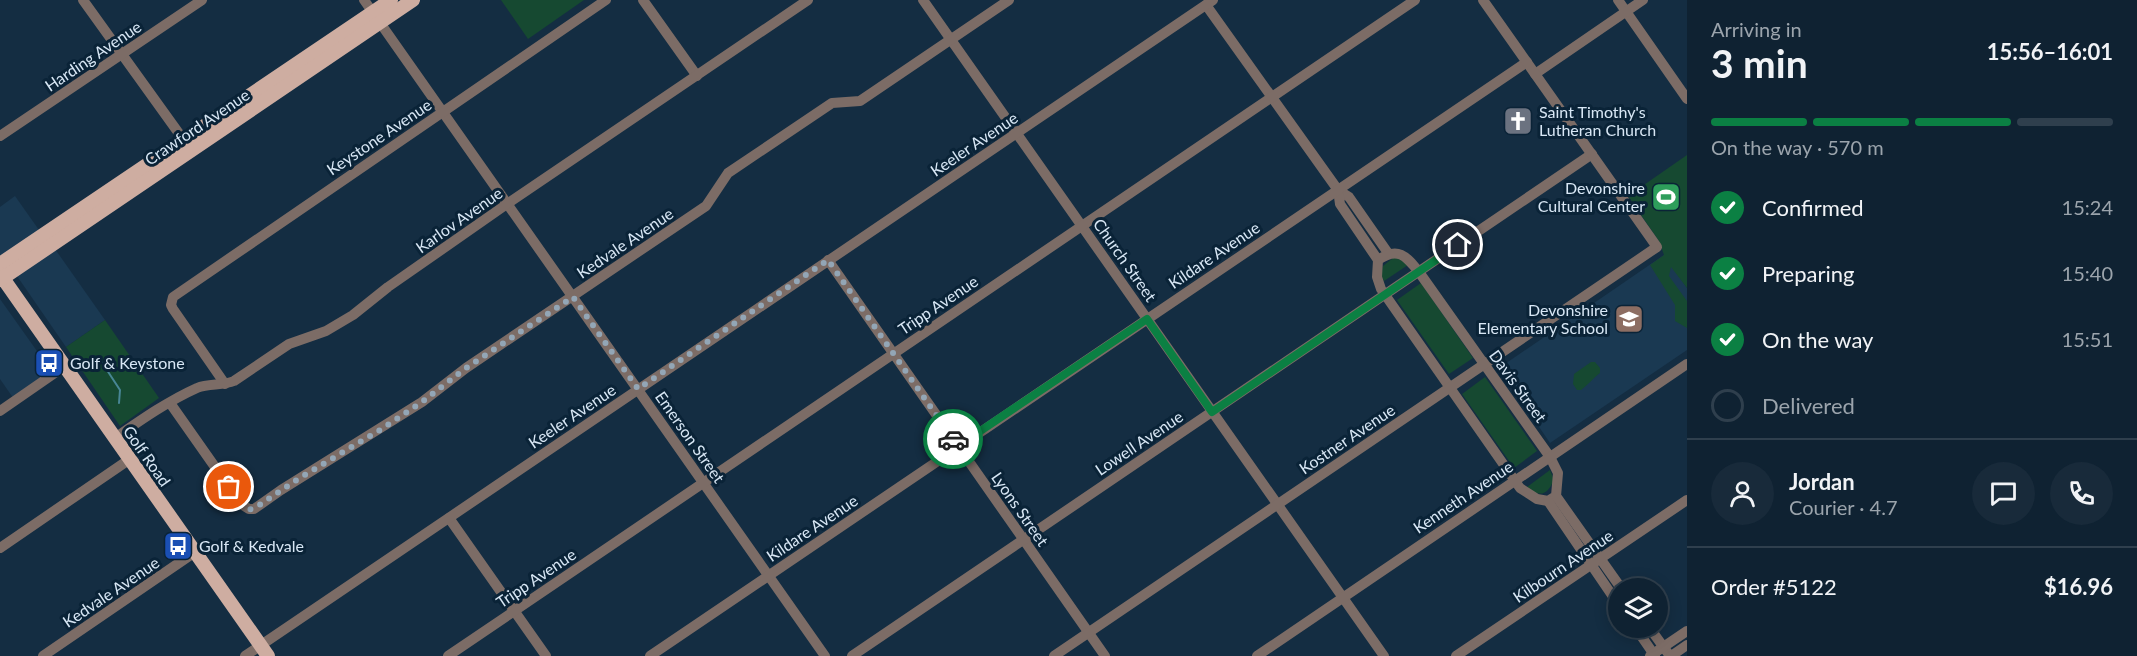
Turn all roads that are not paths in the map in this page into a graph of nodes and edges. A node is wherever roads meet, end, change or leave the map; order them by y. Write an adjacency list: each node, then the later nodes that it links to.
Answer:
1 (83, 0): 19 (street)
2 (202, 0): 19 (street, Harding Avenue)
3 (364, 0): 17 (street, Emerson Street)
4 (391, 0): 17 (main road, Crawford Avenue)
5 (413, 0): 17 (main road, Crawford Avenue)
6 (606, 0): 25 (street, Keystone Avenue)
7 (643, 0): 22 (street)
8 (808, 0): 22 (street, Karlov Avenue)
9 (923, 0): 18 (street, Church Street)
10 (1009, 0): 18 (street, Kedvale Avenue)
11 (1415, 0): 23 (street, Tripp Avenue)
12 (1483, 0): 20 (street)
13 (1618, 0): 16 (street)
14 (1643, 0): 16 (street)
15 (1209, 3): 23 (street, Davis Street); 26 (street, Keeler Avenue)
16 (1626, 11): 21 (street); 24 (street)
17 (376, 18): 25 (street, Emerson Street); 28 (main road, Crawford Avenue)
18 (951, 39): 26 (street, Church Street); 38 (street, Kedvale Avenue)
19 (122, 54): 27 (street, Harding Avenue); 28 (street)
20 (1527, 62): 21 (street); 30 (street, Kildare Avenue)
21 (1535, 74): 29 (street)
22 (697, 76): 31 (street, Karlov Avenue)
23 (1272, 98): 30 (street, Davis Street); 32 (street, Tripp Avenue)
24 (1687, 99)
25 (443, 111): 31 (street, Emerson Street); 44 (street, Keystone Avenue)
26 (1016, 132): 32 (street, Church Street); 34 (street, Keeler Avenue)
27 (0, 136)
28 (188, 146): 36 (main road, Crawford Avenue)
29 (1592, 154): 35 (street, Lowell Avenue); 41 (street, Kostner Avenue)
30 (1338, 190): 33 (street, Davis Street); 39 (street, Kildare Avenue)
31 (507, 204): 38 (street, Emerson Street); 44 (street, Karlov Avenue)
32 (1082, 226): 39 (street, Church Street); 40 (street, Tripp Avenue)
33 (1383, 256): 35 (street, Davis Street); 37 (street, Davis Street)
34 (828, 260): 40 (street, Lyons Street); 46 (street, Keeler Avenue)
35 (1419, 272): 37 (street, Lowell Avenue); 41 (street, Davis Street)
36 (1, 274): 43 (main road, Golf Road)
37 (1385, 295): 45 (street, Davis Street); 49 (street, Lowell Avenue)
38 (573, 297): 46 (street, Emerson Street); 47 (street, Kedvale Avenue)
39 (1147, 319): 49 (street, Church Street); 51 (street, Kildare Avenue)
40 (894, 353): 51 (street, Lyons Street); 55 (street, Tripp Avenue)
41 (1483, 364): 45 (street, Kostner Avenue); 52 (street, Davis Street)
42 (1687, 364): 52 (street, Kenneth Avenue)
43 (65, 366): 48 (street); 50 (main road, Golf Road)
44 (225, 384): 47 (street, Karlov Avenue)
45 (1450, 387): 54 (street, Davis Street); 58 (street, Kostner Avenue)
46 (638, 389): 55 (street, Emerson Street); 59 (street, Keeler Avenue)
47 (170, 403): 50 (street, Karlov Avenue)
48 (0, 411)
49 (1212, 412): 58 (street, Church Street); 60 (street, Lowell Avenue)
50 (115, 438): 53 (main road, Golf Road)
51 (958, 446): 60 (street, Lyons Street); 64 (street, Kildare Avenue)
52 (1550, 457): 54 (street, Kenneth Avenue); 56 (street, Davis Street)
53 (130, 459): 61 (street); 62 (main road, Golf Road)
54 (1515, 480): 56 (street, Davis Street); 67 (street, Kenneth Avenue)
55 (704, 482): 64 (street, Emerson Street); 68 (street, Tripp Avenue)
56 (1552, 498): 63 (street, Davis Street)
57 (1687, 500): 63 (street, Kilbourn Avenue)
58 (1277, 504): 67 (street, Church Street); 70 (street, Kostner Avenue)
59 (449, 518): 68 (street); 74 (street, Keeler Avenue)
60 (1024, 539): 70 (street, Lyons Street); 83 (street, Lowell Avenue)
61 (0, 548)
62 (195, 552): 74 (main road, Golf Road); 77 (street, Kedvale Avenue)
63 (1596, 562): 65 (street, Davis Street); 66 (street, Davis Street); 88 (street, Kilbourn Avenue)
64 (769, 576): 81 (street, Kildare Avenue); 82 (street, Emerson Street)
65 (1611, 578)
66 (1608, 585)
67 (1343, 598): 86 (street, Kenneth Avenue); 87 (street, Church Street)
68 (514, 611): 79 (street, Tripp Avenue); 80 (street)
69 (1687, 631): 75 (street)
70 (1089, 633): 84 (street, Kostner Avenue); 85 (street, Lyons Street)
71 (1642, 638): 76 (street)
72 (1657, 638): 75 (street)
73 (1687, 645): 75 (street)
74 (264, 651): 78 (street, Keeler Avenue)
75 (1668, 653): 76 (street)
76 (1653, 655)
77 (43, 656)
78 (245, 656)
79 (448, 656)
80 (546, 656)
81 (650, 656)
82 (825, 656)
83 (852, 656)
84 (1054, 656)
85 (1105, 656)
86 (1257, 656)
87 (1384, 656)
88 (1456, 656)

